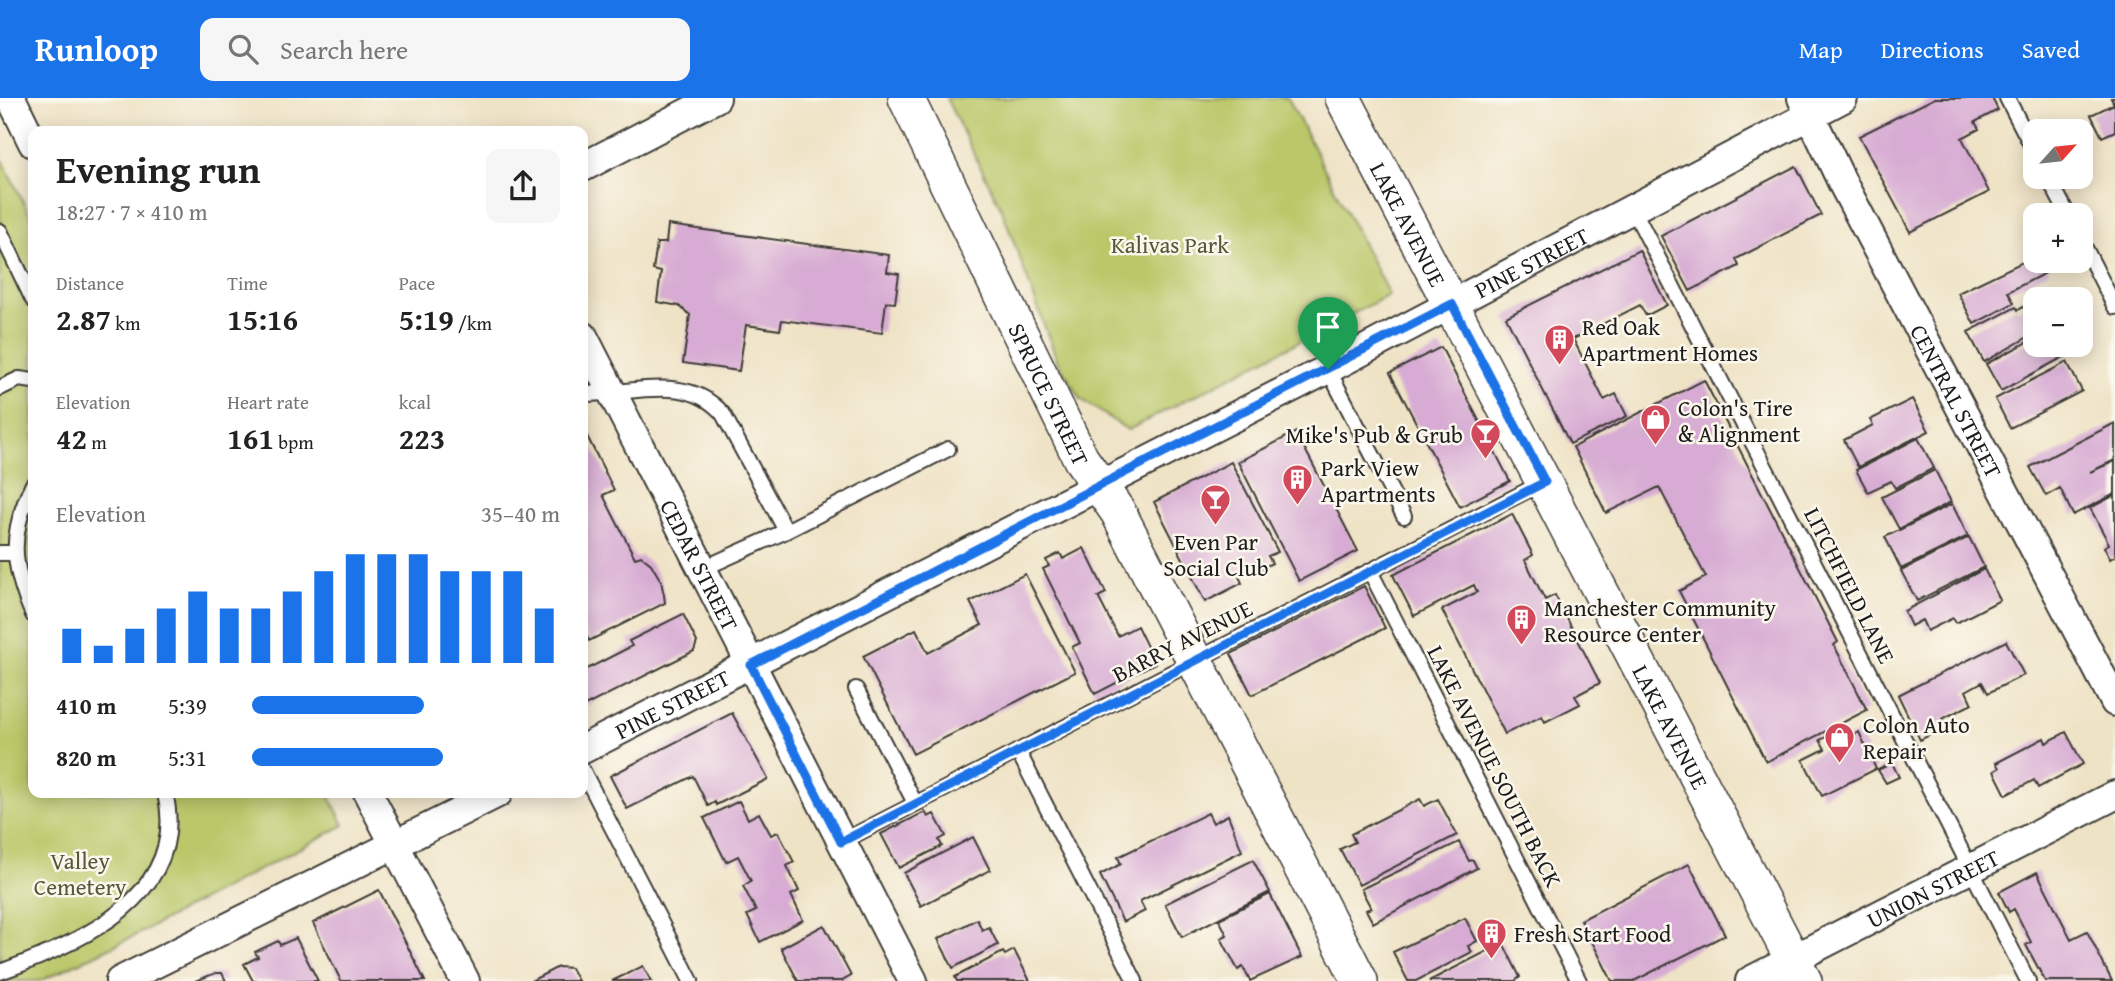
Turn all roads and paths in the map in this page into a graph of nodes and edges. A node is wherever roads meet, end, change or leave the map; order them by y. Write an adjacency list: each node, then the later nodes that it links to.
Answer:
1 (11, 98): 9 (street)
2 (716, 98): 10 (street)
3 (906, 98): 25 (street, SPRUCE STREET)
4 (1343, 98): 15 (street, LAKE AVENUE)
5 (1843, 98): 7 (street, PINE STREET)
6 (2007, 98): 8 (lane)
7 (1806, 106): 11 (street, PINE STREET); 37 (street, CENTRAL STREET)
8 (2023, 129)
9 (28, 133)
10 (588, 164)
11 (1633, 209): 15 (street, PINE STREET); 48 (lane, LITCHFIELD LANE)
12 (0, 231): 14 (lane)
13 (2093, 264): 16 (lane)
14 (28, 290)
15 (1452, 304): 18 (street, PINE STREET); 24 (street, LAKE AVENUE)
16 (2115, 307)
17 (588, 346): 22 (street, CEDAR STREET)
18 (1328, 369): 25 (street, PINE STREET); 27 (lane)
19 (28, 380): 20 (lane)
20 (0, 388)
21 (588, 394): 22 (lane)
22 (613, 394): 28 (lane); 31 (street, CEDAR STREET)
23 (948, 449): 28 (lane)
24 (1545, 482): 32 (lane, BARRY AVENUE); 49 (street, LAKE AVENUE)
25 (1100, 486): 34 (street, SPRUCE STREET); 35 (street, PINE STREET)
26 (28, 498): 30 (lane)
27 (1404, 516)
28 (786, 531): 31 (lane)
29 (0, 553): 30 (lane)
30 (15, 553): 33 (lane)
31 (702, 569): 35 (street, CEDAR STREET)
32 (1370, 571): 34 (lane, BARRY AVENUE); 57 (lane, LAKE AVENUE SOUTH BACK)
33 (28, 603)
34 (1195, 661): 39 (lane, BARRY AVENUE); 56 (street, SPRUCE STREET)
35 (751, 665): 38 (street, PINE STREET); 46 (street, CEDAR STREET)
36 (856, 689): 45 (lane)
37 (2115, 702)
38 (588, 747)
39 (1018, 751): 45 (lane, BARRY AVENUE); 55 (lane)
40 (588, 781): 53 (lane)
41 (2115, 795): 48 (street, UNION STREET)
42 (165, 798): 50 (lane)
43 (371, 798): 47 (street)
44 (488, 798): 47 (street)
45 (915, 803): 46 (lane, BARRY AVENUE)
46 (841, 842): 54 (street, CEDAR STREET)
47 (396, 846): 51 (street); 52 (street)
48 (1969, 869): 49 (street, UNION STREET); 59 (lane, LITCHFIELD LANE)
49 (1798, 970): 58 (street, UNION STREET)
50 (0, 972)
51 (120, 981)
52 (465, 981)
53 (691, 981)
54 (913, 981)
55 (1135, 981)
56 (1360, 981)
57 (1580, 981)
58 (1750, 981)
59 (2028, 981)

